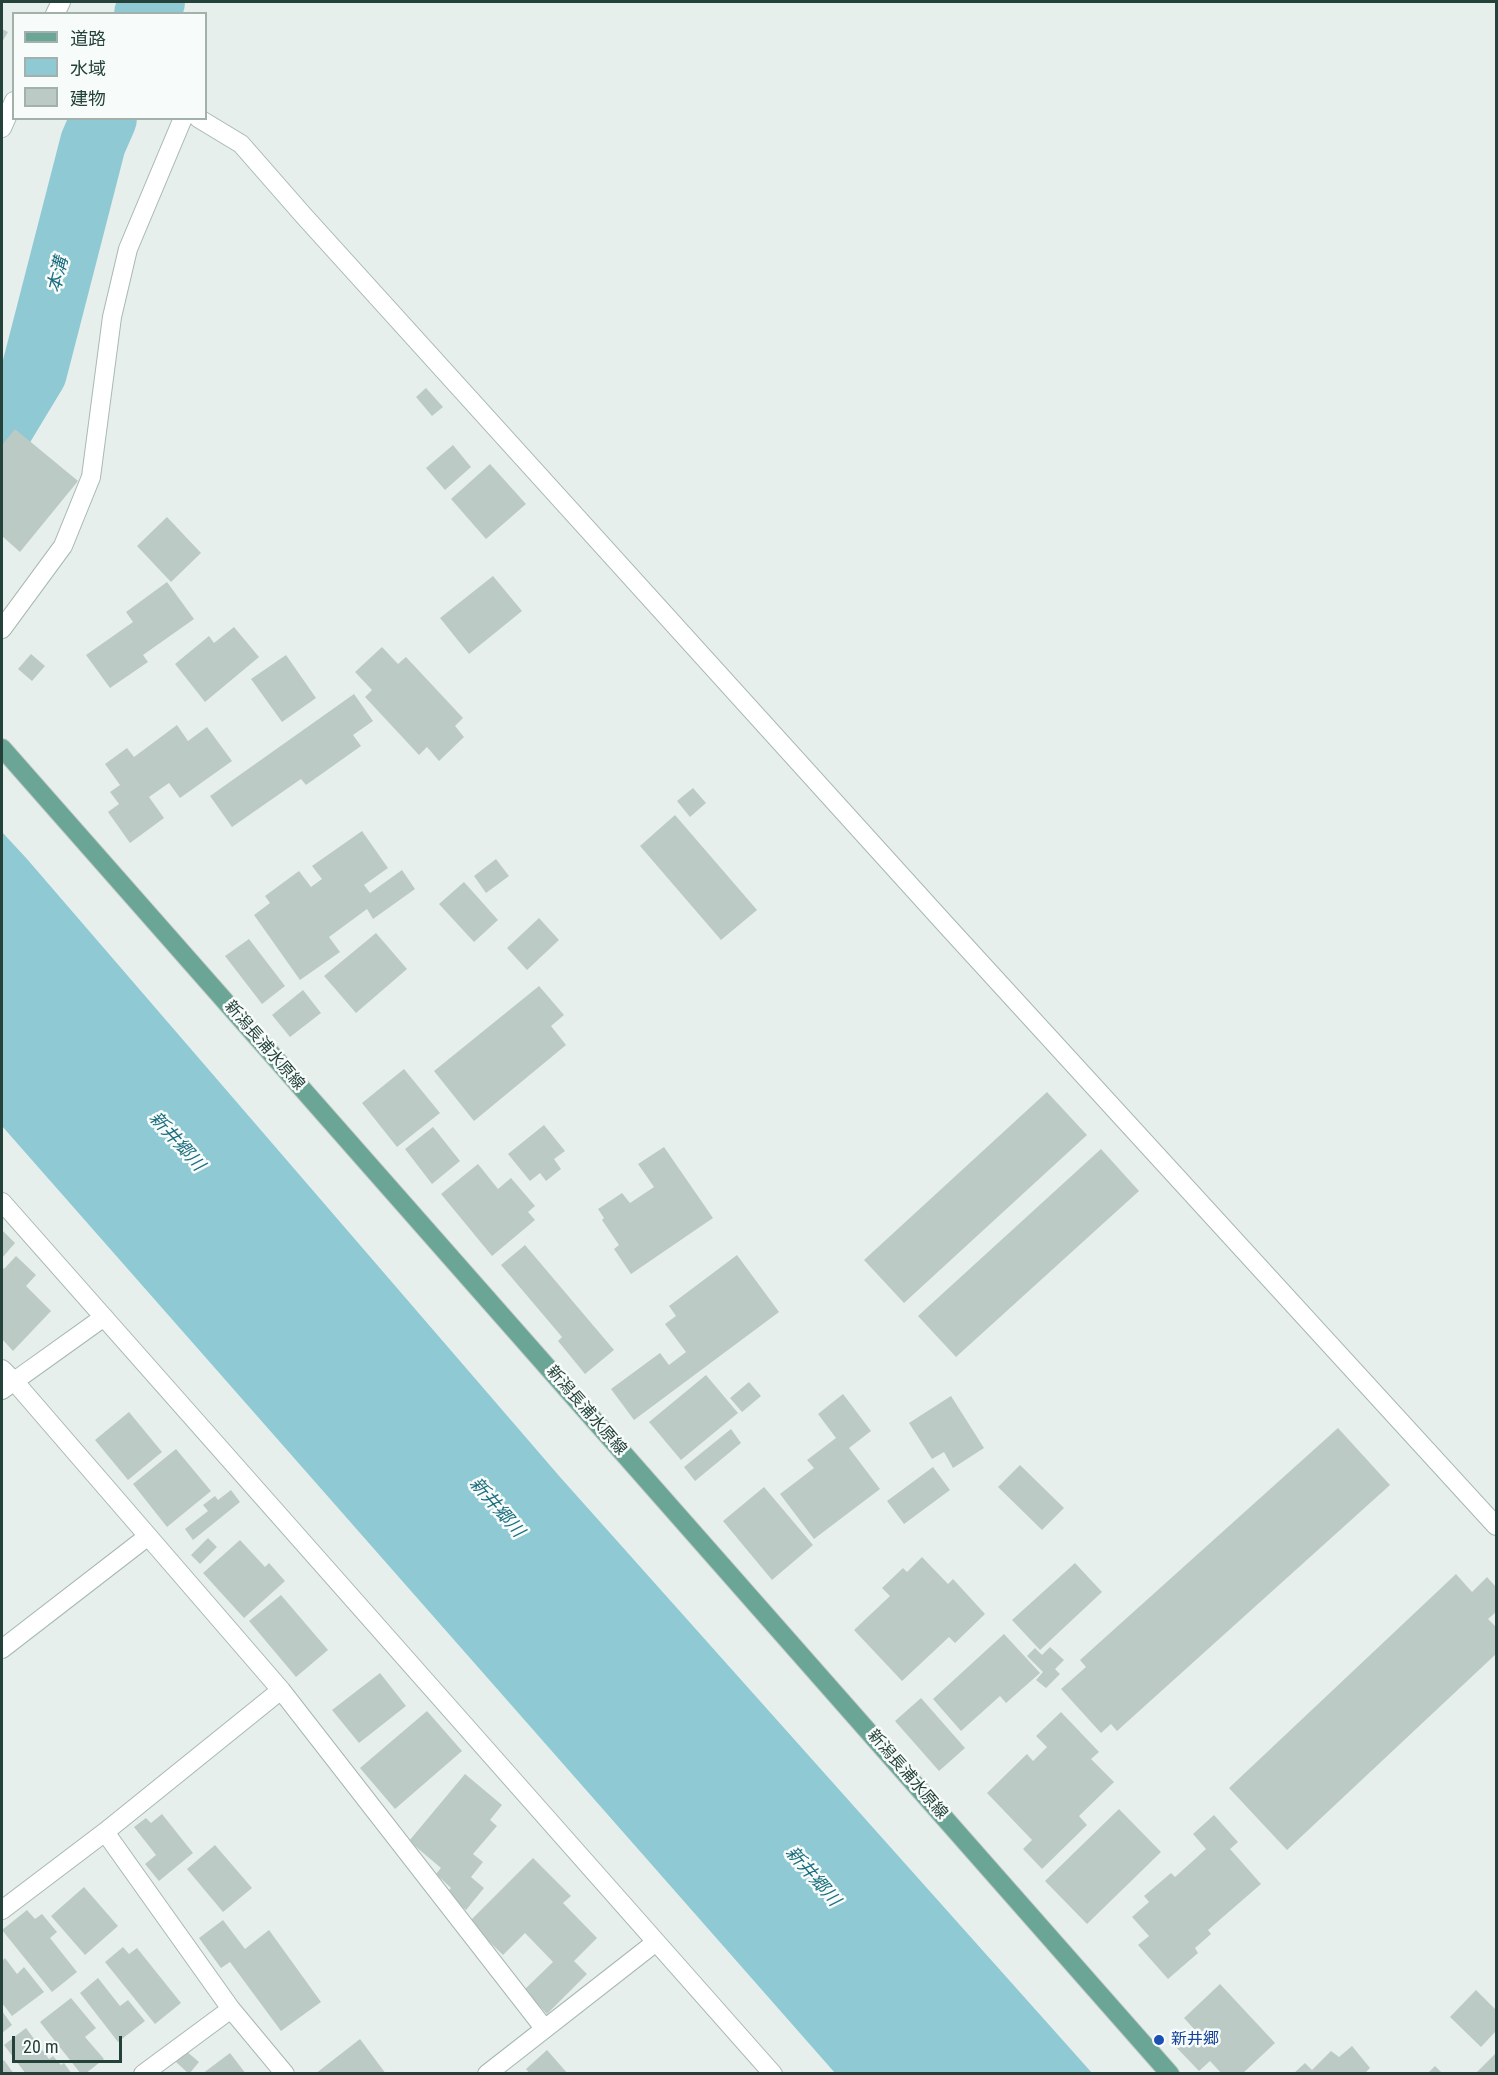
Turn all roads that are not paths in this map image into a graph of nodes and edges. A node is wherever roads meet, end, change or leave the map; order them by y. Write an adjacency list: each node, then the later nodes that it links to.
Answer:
1 (12, 106): 4 (street)
2 (182, 120): 5 (street)
3 (201, 120): 10 (street)
4 (2, 128)
5 (2, 629)
6 (2, 748): 23 (main road, 新潟長浦水原線)
7 (2, 1202): 8 (street)
8 (104, 1317): 9 (street); 16 (street)
9 (6, 1380): 11 (street)
10 (1497, 1526)
11 (147, 1537): 12 (street); 13 (street)
12 (2, 1649)
13 (282, 1690): 14 (street); 18 (street)
14 (105, 1832): 15 (street); 17 (street)
15 (2, 1910)
16 (656, 1942): 18 (street); 22 (street)
17 (231, 2009): 20 (street); 21 (street)
18 (544, 2028): 19 (street)
19 (494, 2071)
20 (143, 2073)
21 (285, 2073)
22 (773, 2073)
23 (1170, 2073)

